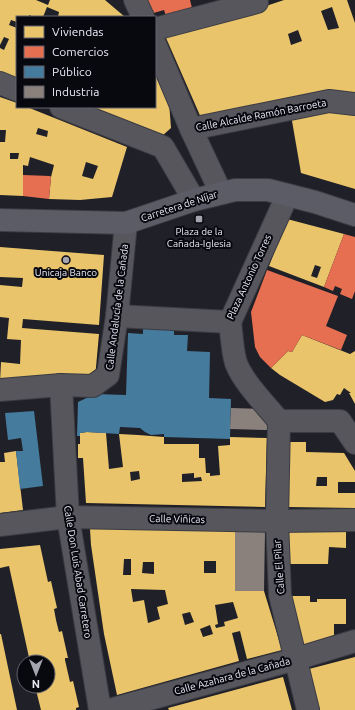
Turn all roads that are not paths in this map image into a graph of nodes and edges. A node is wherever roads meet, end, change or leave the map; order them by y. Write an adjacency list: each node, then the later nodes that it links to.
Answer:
1 (135, 0): 3 (street)
2 (256, 0): 4 (street)
3 (143, 16)
4 (156, 29)
5 (156, 46): 10 (street)
6 (0, 83): 7 (street)
7 (16, 90)
8 (355, 104): 10 (street, Calle Alcalde Ramón Barroeta)
9 (64, 108): 13 (street)
10 (191, 129): 11 (street)
11 (221, 193): 12 (main road, Carretera de Níjar); 13 (main road, Carretera de Níjar)
12 (287, 196): 14 (main road, Carretera de Níjar); 18 (street, Plaza Antonio Torres)
13 (194, 200): 16 (main road, Carretera de Níjar)
14 (355, 215)
15 (0, 220): 16 (main road, Carretera de Níjar)
16 (126, 223): 17 (street, Calle Andalucía de la Cañada)
17 (117, 316): 18 (street, Plaza Antonio Torres); 19 (street, Calle Andalucía de la Cañada)
18 (230, 322): 21 (street)
19 (61, 385): 20 (street, Calle Andalucía de la Cañada); 23 (street, Calle Don Luis Abad Carretero)
20 (0, 390)
21 (279, 422): 22 (street); 25 (street, Calle El Pilar)
22 (355, 443)
23 (68, 517): 25 (street, Calle Viñicas); 26 (street, Calle Viñicas); 29 (street, Calle Don Luis Abad Carretero)
24 (355, 520): 25 (street, Calle Viñicas)
25 (276, 521): 28 (street, Calle El Pilar)
26 (0, 525)
27 (355, 641): 28 (street, Calle Azahara de la Cañada)
28 (296, 659): 30 (street, Calle Azahara de la Cañada); 31 (street, Calle El Pilar)
29 (100, 710)
30 (109, 710)
31 (308, 710)

